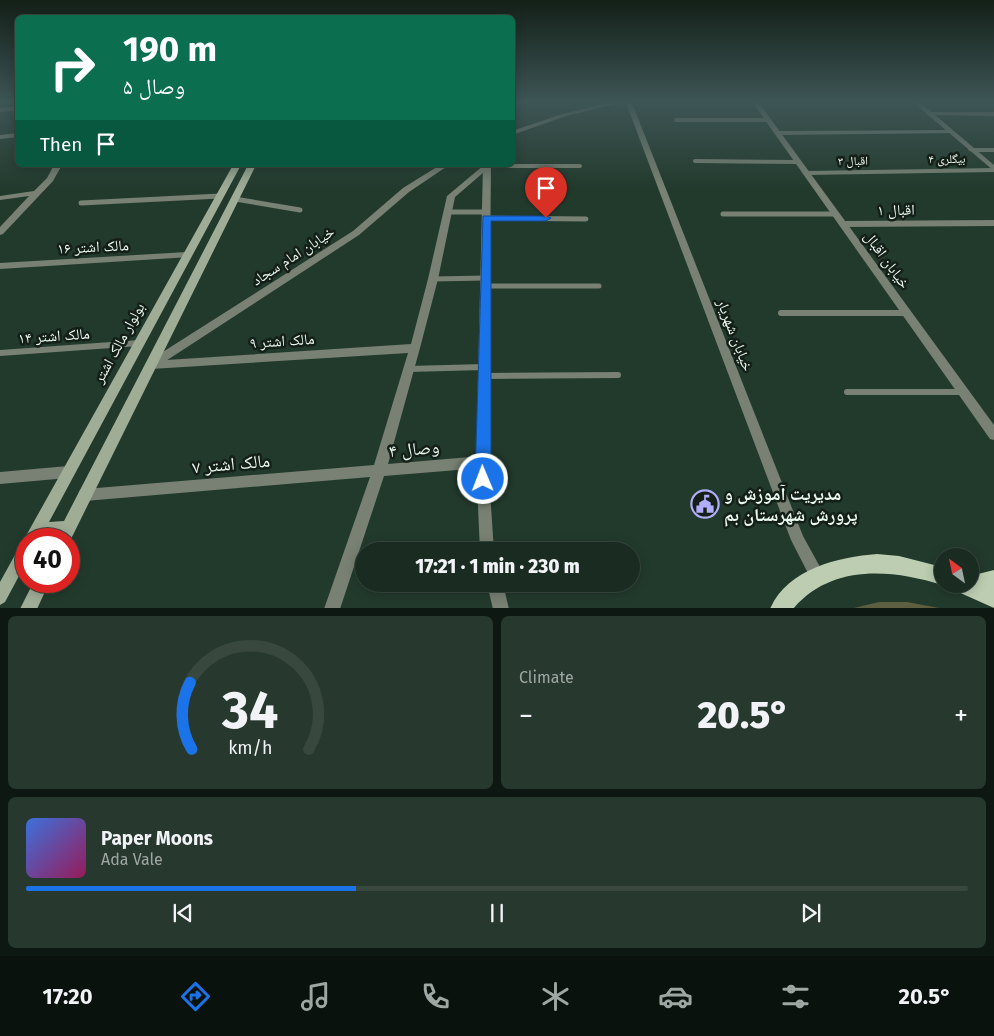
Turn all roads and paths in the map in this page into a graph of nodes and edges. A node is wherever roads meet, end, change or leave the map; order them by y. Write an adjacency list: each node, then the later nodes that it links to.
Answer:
1 (640, 131): 64 (street, خیابان شهریار)
2 (951, 132): 3 (street); 6 (street)
3 (777, 133): 9 (street, خیابان اقبال)
4 (15, 135): 5 (street)
5 (0, 137)
6 (972, 150): 7 (street); 18 (street)
7 (994, 150)
8 (695, 161): 9 (lane)
9 (798, 162): 20 (street, خیابان اقبال)
10 (515, 166): 11 (lane)
11 (580, 166)
12 (57, 167): 21 (street)
13 (235, 167): 22 (main road, بولوار مالک اشتر)
14 (251, 167): 24 (main road)
15 (442, 167): 47 (street, خیابان امام سجاد)
16 (486, 167): 27 (street)
17 (487, 167): 30 (street)
18 (994, 169): 19 (street, بیگلری ۴)
19 (901, 171): 20 (street, اقبال ۳)
20 (806, 173): 29 (street, خیابان اقبال)
21 (37, 193): 23 (street); 34 (street)
22 (220, 196): 25 (lane); 35 (main road, بولوار مالک اشتر)
23 (0, 198)
24 (235, 198): 26 (lane); 41 (main road)
25 (81, 203)
26 (300, 210)
27 (448, 212): 30 (lane); 37 (street)
28 (723, 214): 29 (lane)
29 (835, 214): 33 (street, خیابان اقبال)
30 (486, 215): 31 (lane); 38 (street)
31 (586, 219)
32 (994, 223): 33 (street, اقبال ۱)
33 (843, 224): 43 (street, خیابان اقبال)
34 (0, 232)
35 (187, 255): 36 (street, مالک اشتر ۱۶); 40 (main road, بولوار مالک اشتر)
36 (0, 266)
37 (433, 279): 38 (lane); 45 (street)
38 (486, 282): 39 (lane); 49 (street)
39 (599, 286)
40 (161, 302): 41 (main road); 44 (main road, بولوار مالک اشتر)
41 (183, 302): 47 (main road)
42 (781, 313): 43 (lane)
43 (907, 313): 52 (street, خیابان اقبال)
44 (139, 343): 46 (lane, مالک اشتر ۱۴); 56 (main road, بولوار مالک اشتر)
45 (415, 348): 47 (street, مالک اشتر ۹); 48 (street)
46 (0, 353)
47 (151, 365): 58 (main road)
48 (408, 369): 49 (lane); 55 (street)
49 (484, 371): 50 (lane); 54 (street)
50 (618, 375)
51 (847, 392): 52 (lane)
52 (963, 392): 53 (street, خیابان اقبال)
53 (994, 434)
54 (482, 462): 55 (street, وصال ۴); 61 (street)
55 (379, 471): 58 (street, مالک اشتر ۷); 73 (street)
56 (68, 472): 57 (street); 59 (main road, بولوار مالک اشتر)
57 (0, 478)
58 (85, 495): 60 (main road)
59 (38, 528)
60 (69, 528)
61 (486, 542)
62 (15, 570): 70 (main road)
63 (934, 574): 64 (main road)
64 (817, 576): 75 (main road)
65 (994, 580): 66 (main road)
66 (979, 583)
67 (979, 591): 71 (main road)
68 (497, 592): 74 (street)
69 (36, 593): 72 (main road)
70 (0, 598)
71 (994, 598)
72 (28, 608)
73 (332, 608)
74 (501, 608)
75 (780, 608)

